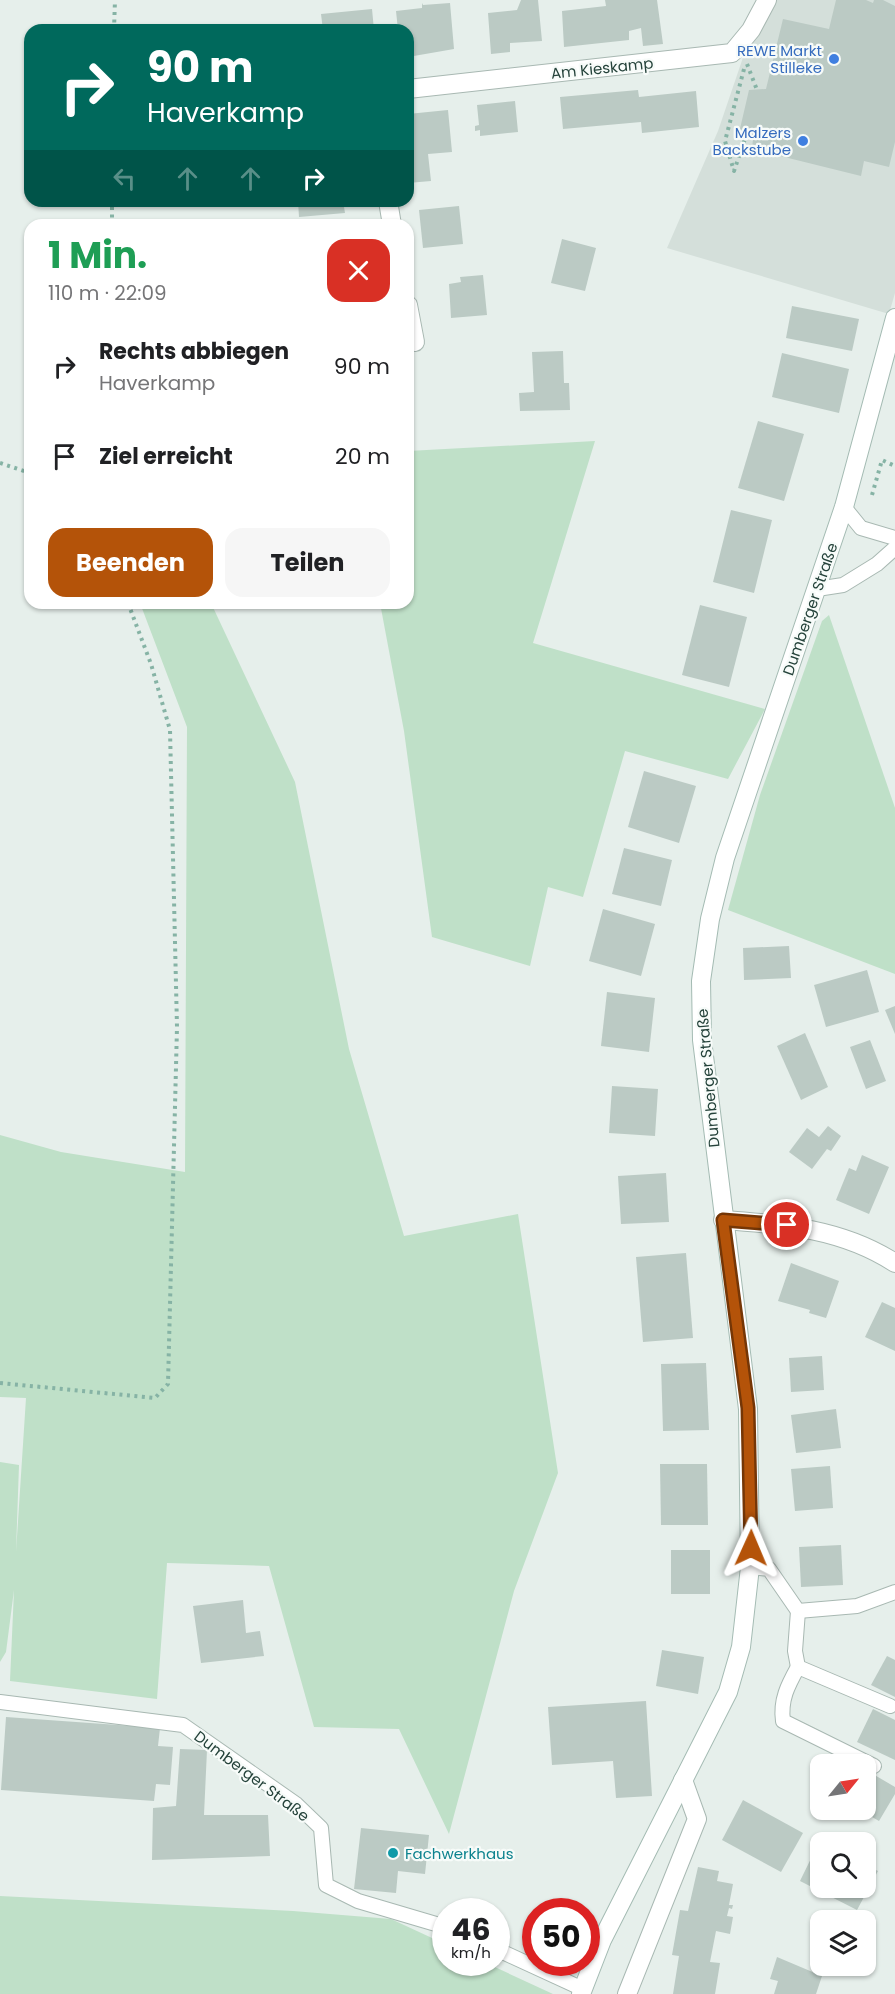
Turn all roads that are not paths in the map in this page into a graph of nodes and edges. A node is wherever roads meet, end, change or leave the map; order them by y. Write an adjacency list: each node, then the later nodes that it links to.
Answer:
1 (767, 0): 2 (main road, Am Kieskamp)
2 (414, 88)
3 (894, 329): 6 (main road, Dumberger Straße)
4 (414, 337): 5 (main road)
5 (415, 342)
6 (844, 507): 7 (lane); 9 (main road, Dumberger Straße)
7 (895, 538)
8 (895, 549): 9 (lane)
9 (817, 589): 10 (main road, Dumberger Straße)
10 (723, 1220): 11 (main road); 12 (main road, Dumberger Straße)
11 (895, 1263)
12 (750, 1567): 14 (lane); 19 (main road, Dumberger Straße)
13 (895, 1592): 14 (lane)
14 (798, 1611): 15 (lane)
15 (798, 1667): 17 (lane); 18 (lane)
16 (0, 1702): 20 (lane, Dumberger Straße)
17 (890, 1706)
18 (850, 1754)
19 (683, 1780): 22 (main road, Dumberger Straße); 23 (main road)
20 (432, 1923)
21 (510, 1956): 22 (lane, Dumberger Straße)
22 (582, 1992)
23 (627, 1994)

